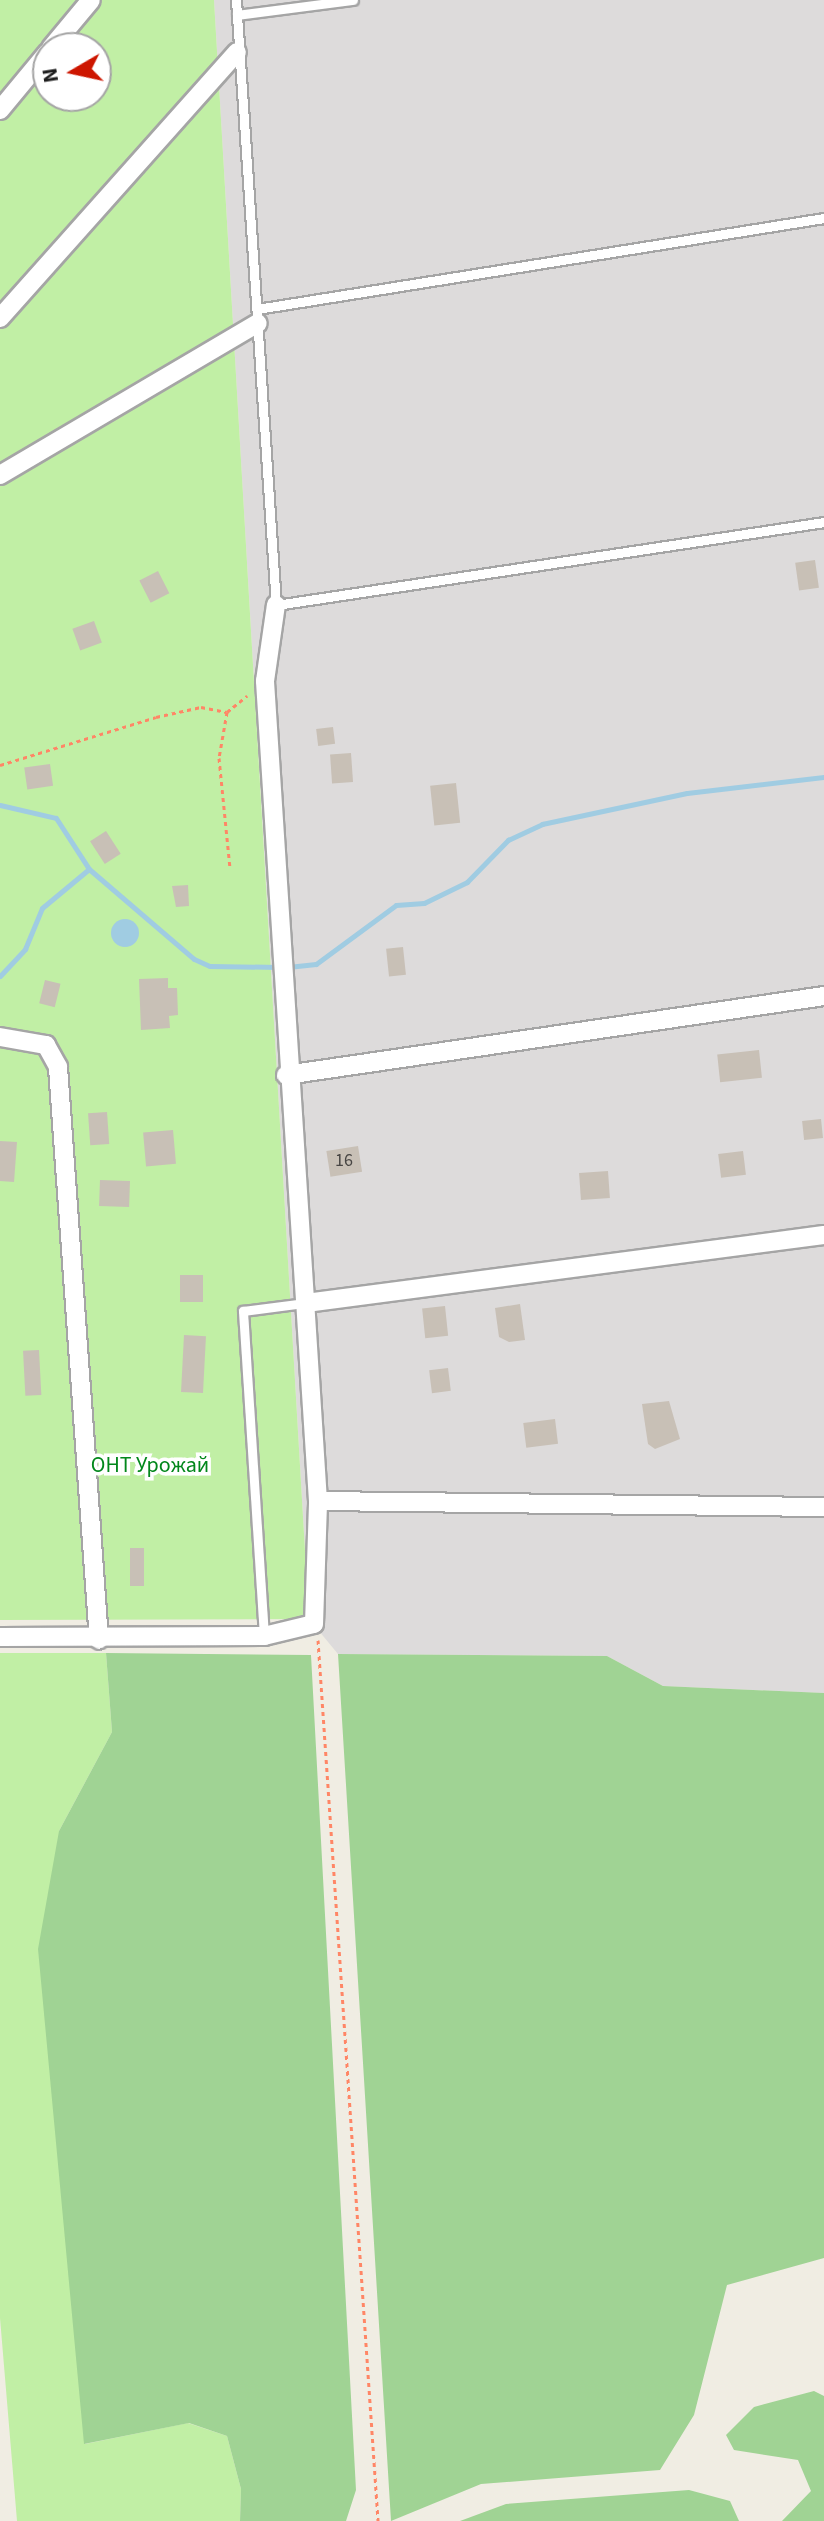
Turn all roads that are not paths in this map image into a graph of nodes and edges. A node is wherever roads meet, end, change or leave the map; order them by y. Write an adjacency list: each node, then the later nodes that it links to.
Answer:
1 (91, 0): 5 (street)
2 (236, 0): 4 (lane)
3 (353, 0): 4 (lane)
4 (237, 15): 6 (lane)
5 (65, 32)
6 (237, 52): 10 (lane); 11 (street)
7 (32, 72): 8 (street)
8 (0, 110)
9 (824, 218): 10 (lane)
10 (258, 316): 12 (street); 14 (lane)
11 (0, 318)
12 (0, 475)
13 (824, 522): 14 (lane)
14 (276, 605): 17 (street)
15 (824, 996): 17 (street)
16 (0, 1037): 24 (street)
17 (286, 1075): 19 (street)
18 (824, 1235): 19 (street)
19 (306, 1303): 20 (street); 22 (lane)
20 (318, 1501): 21 (street); 22 (street)
21 (824, 1507)
22 (264, 1636): 24 (street)
23 (0, 1637): 24 (street)
24 (99, 1640)

